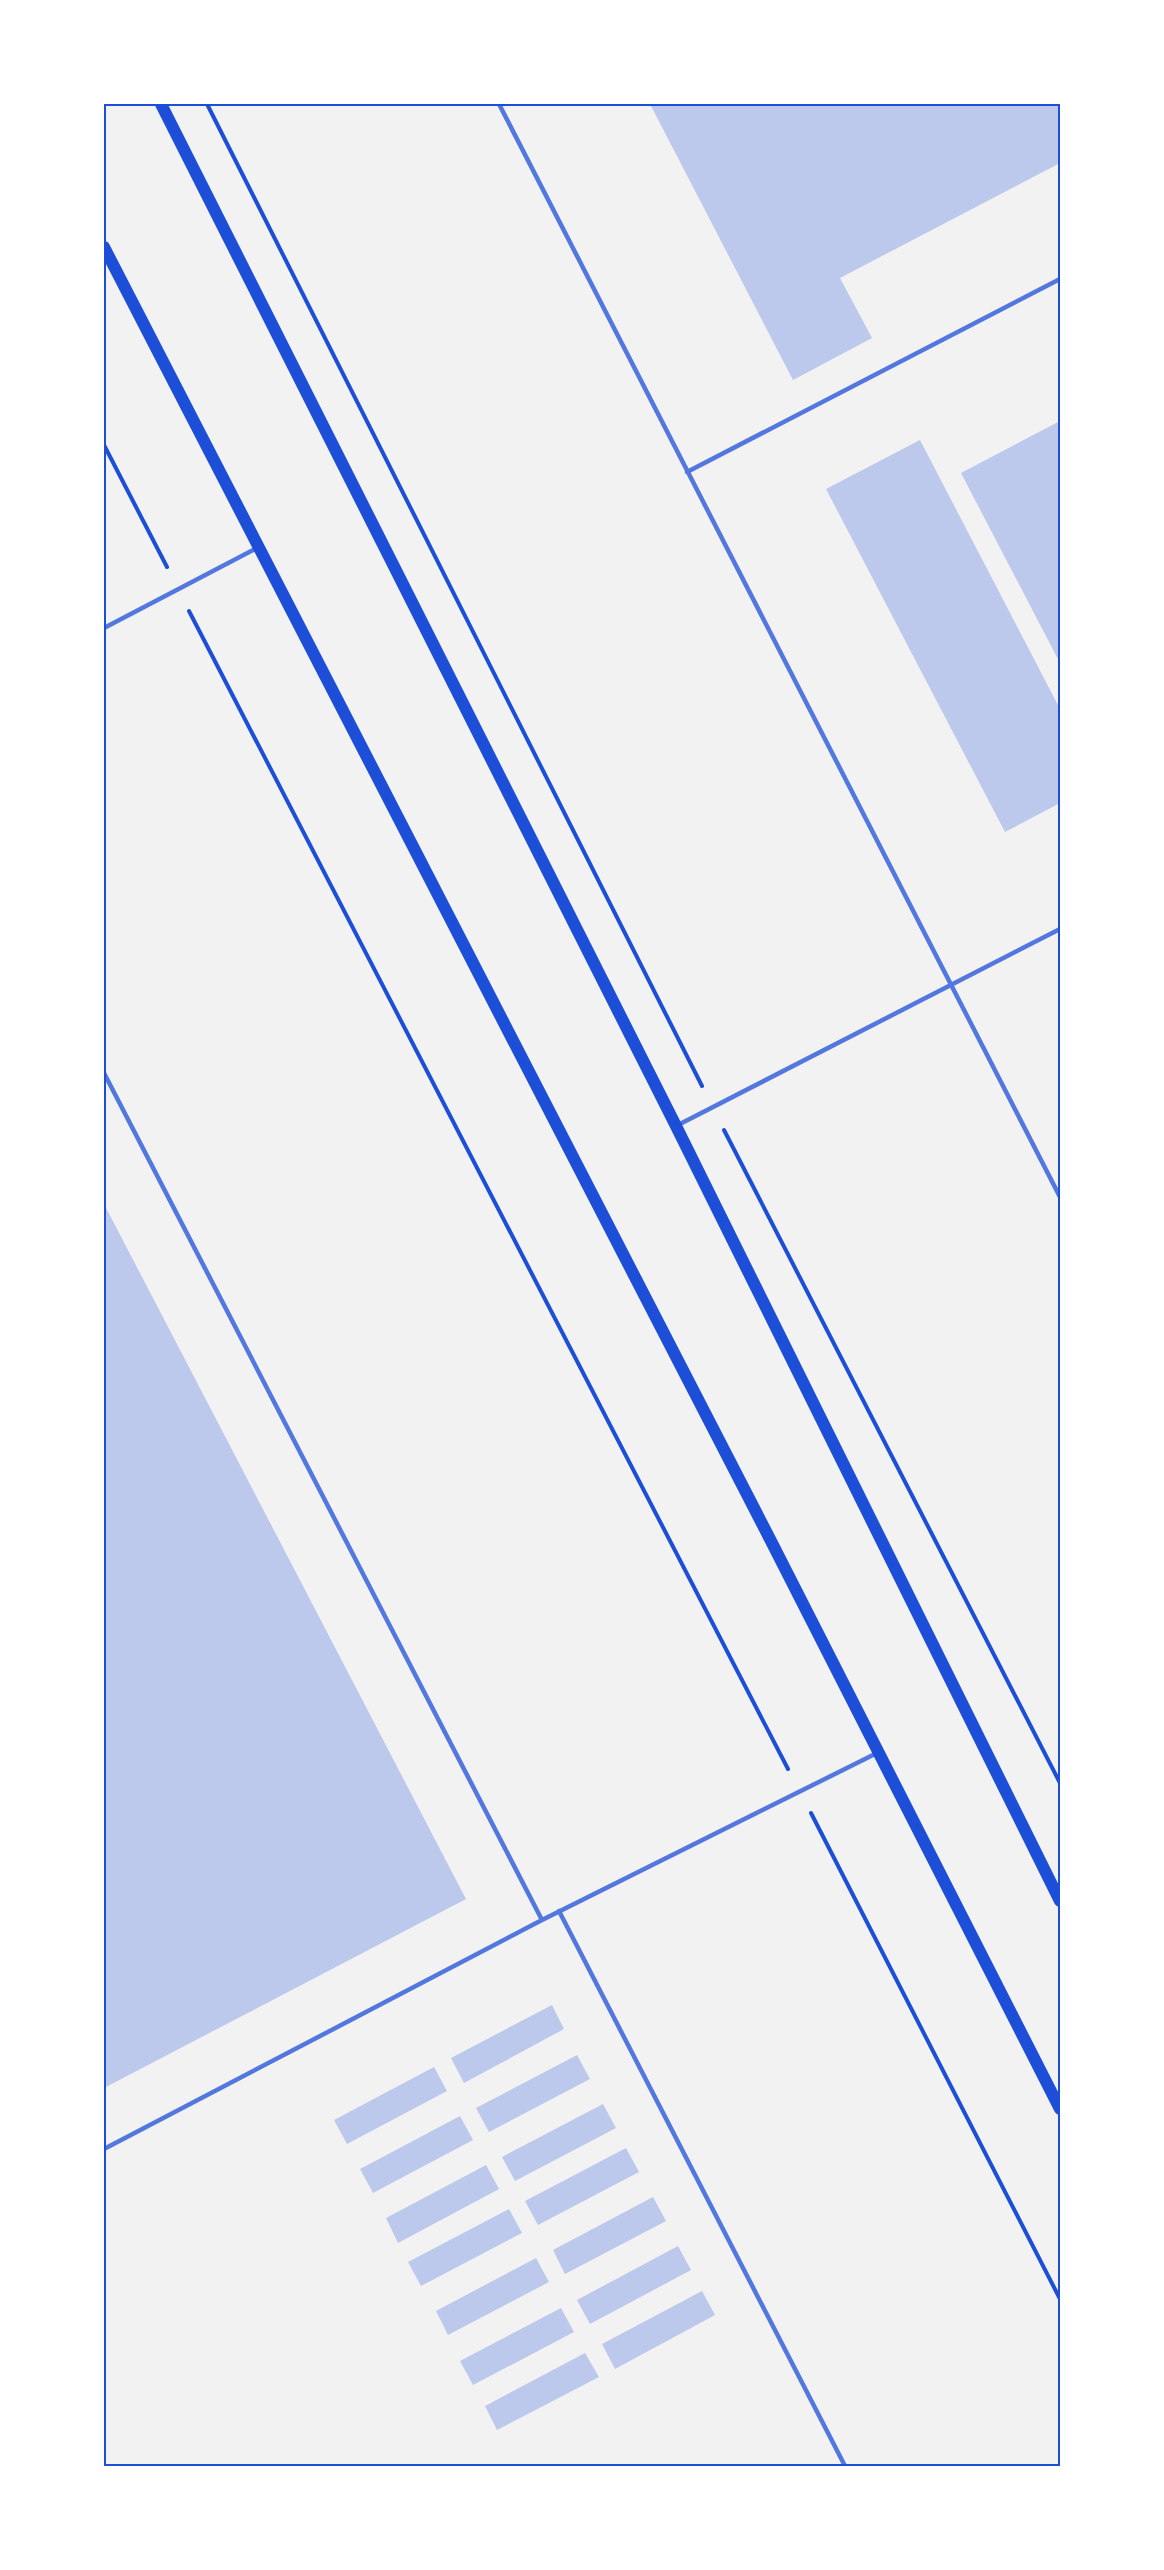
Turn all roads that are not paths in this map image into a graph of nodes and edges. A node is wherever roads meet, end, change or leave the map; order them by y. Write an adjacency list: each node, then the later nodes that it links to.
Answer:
1 (161, 104): 11 (main road)
2 (499, 104): 5 (lane)
3 (104, 247): 6 (main road)
4 (1060, 279): 5 (lane)
5 (687, 472): 9 (lane)
6 (259, 547): 7 (lane); 13 (main road)
7 (104, 628)
8 (1060, 929): 9 (lane)
9 (951, 986): 11 (lane); 12 (lane)
10 (104, 1073): 16 (lane)
11 (676, 1126): 14 (main road)
12 (1060, 1197)
13 (879, 1752): 15 (lane); 17 (main road)
14 (1060, 1901)
15 (560, 1911): 16 (lane); 19 (lane)
16 (542, 1920): 18 (lane)
17 (1060, 2109)
18 (104, 2148)
19 (845, 2466)

